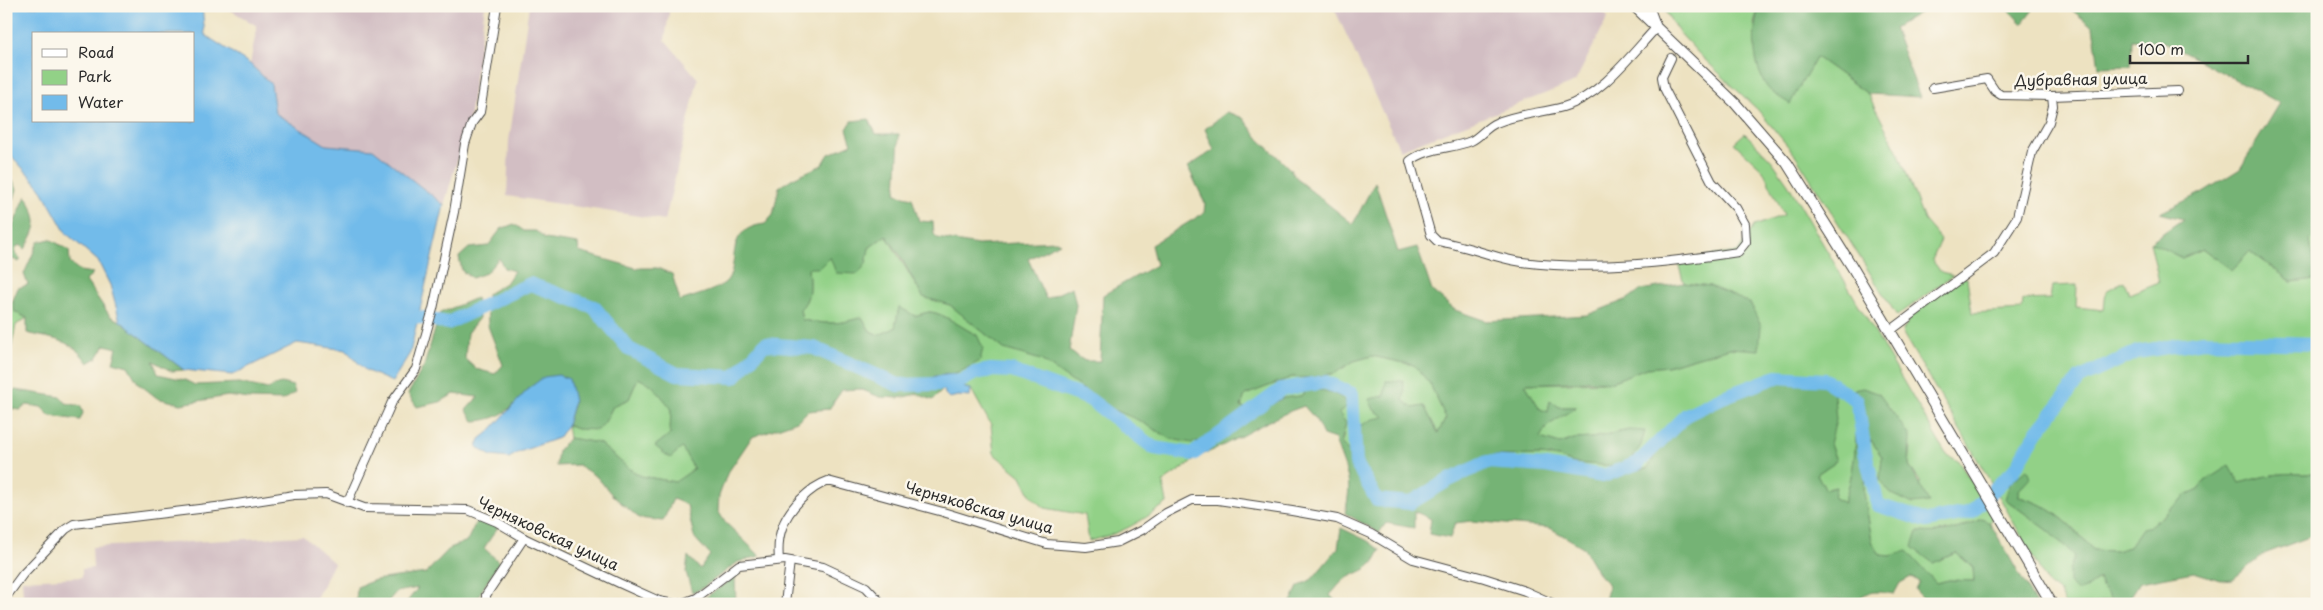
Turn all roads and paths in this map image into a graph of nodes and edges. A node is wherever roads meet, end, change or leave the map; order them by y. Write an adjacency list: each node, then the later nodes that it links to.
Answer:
1 (497, 6): 10 (street)
2 (1634, 6): 4 (street)
3 (1648, 6): 4 (street)
4 (1656, 28): 5 (street); 9 (street)
5 (1671, 58)
6 (1933, 88): 8 (street, Дубравная улица)
7 (2178, 91): 8 (street, Дубравная улица)
8 (2052, 96): 9 (street)
9 (1890, 331): 21 (street)
10 (347, 503): 11 (street, Черняковская улица); 14 (street, Черняковская улица)
11 (524, 538): 15 (street); 16 (street, Черняковская улица)
12 (778, 560): 13 (street); 17 (street); 20 (street, Черняковская улица)
13 (790, 562): 18 (street); 19 (street)
14 (6, 597)
15 (486, 604)
16 (674, 604)
17 (681, 604)
18 (786, 604)
19 (882, 604)
20 (1554, 604)
21 (2052, 604)

